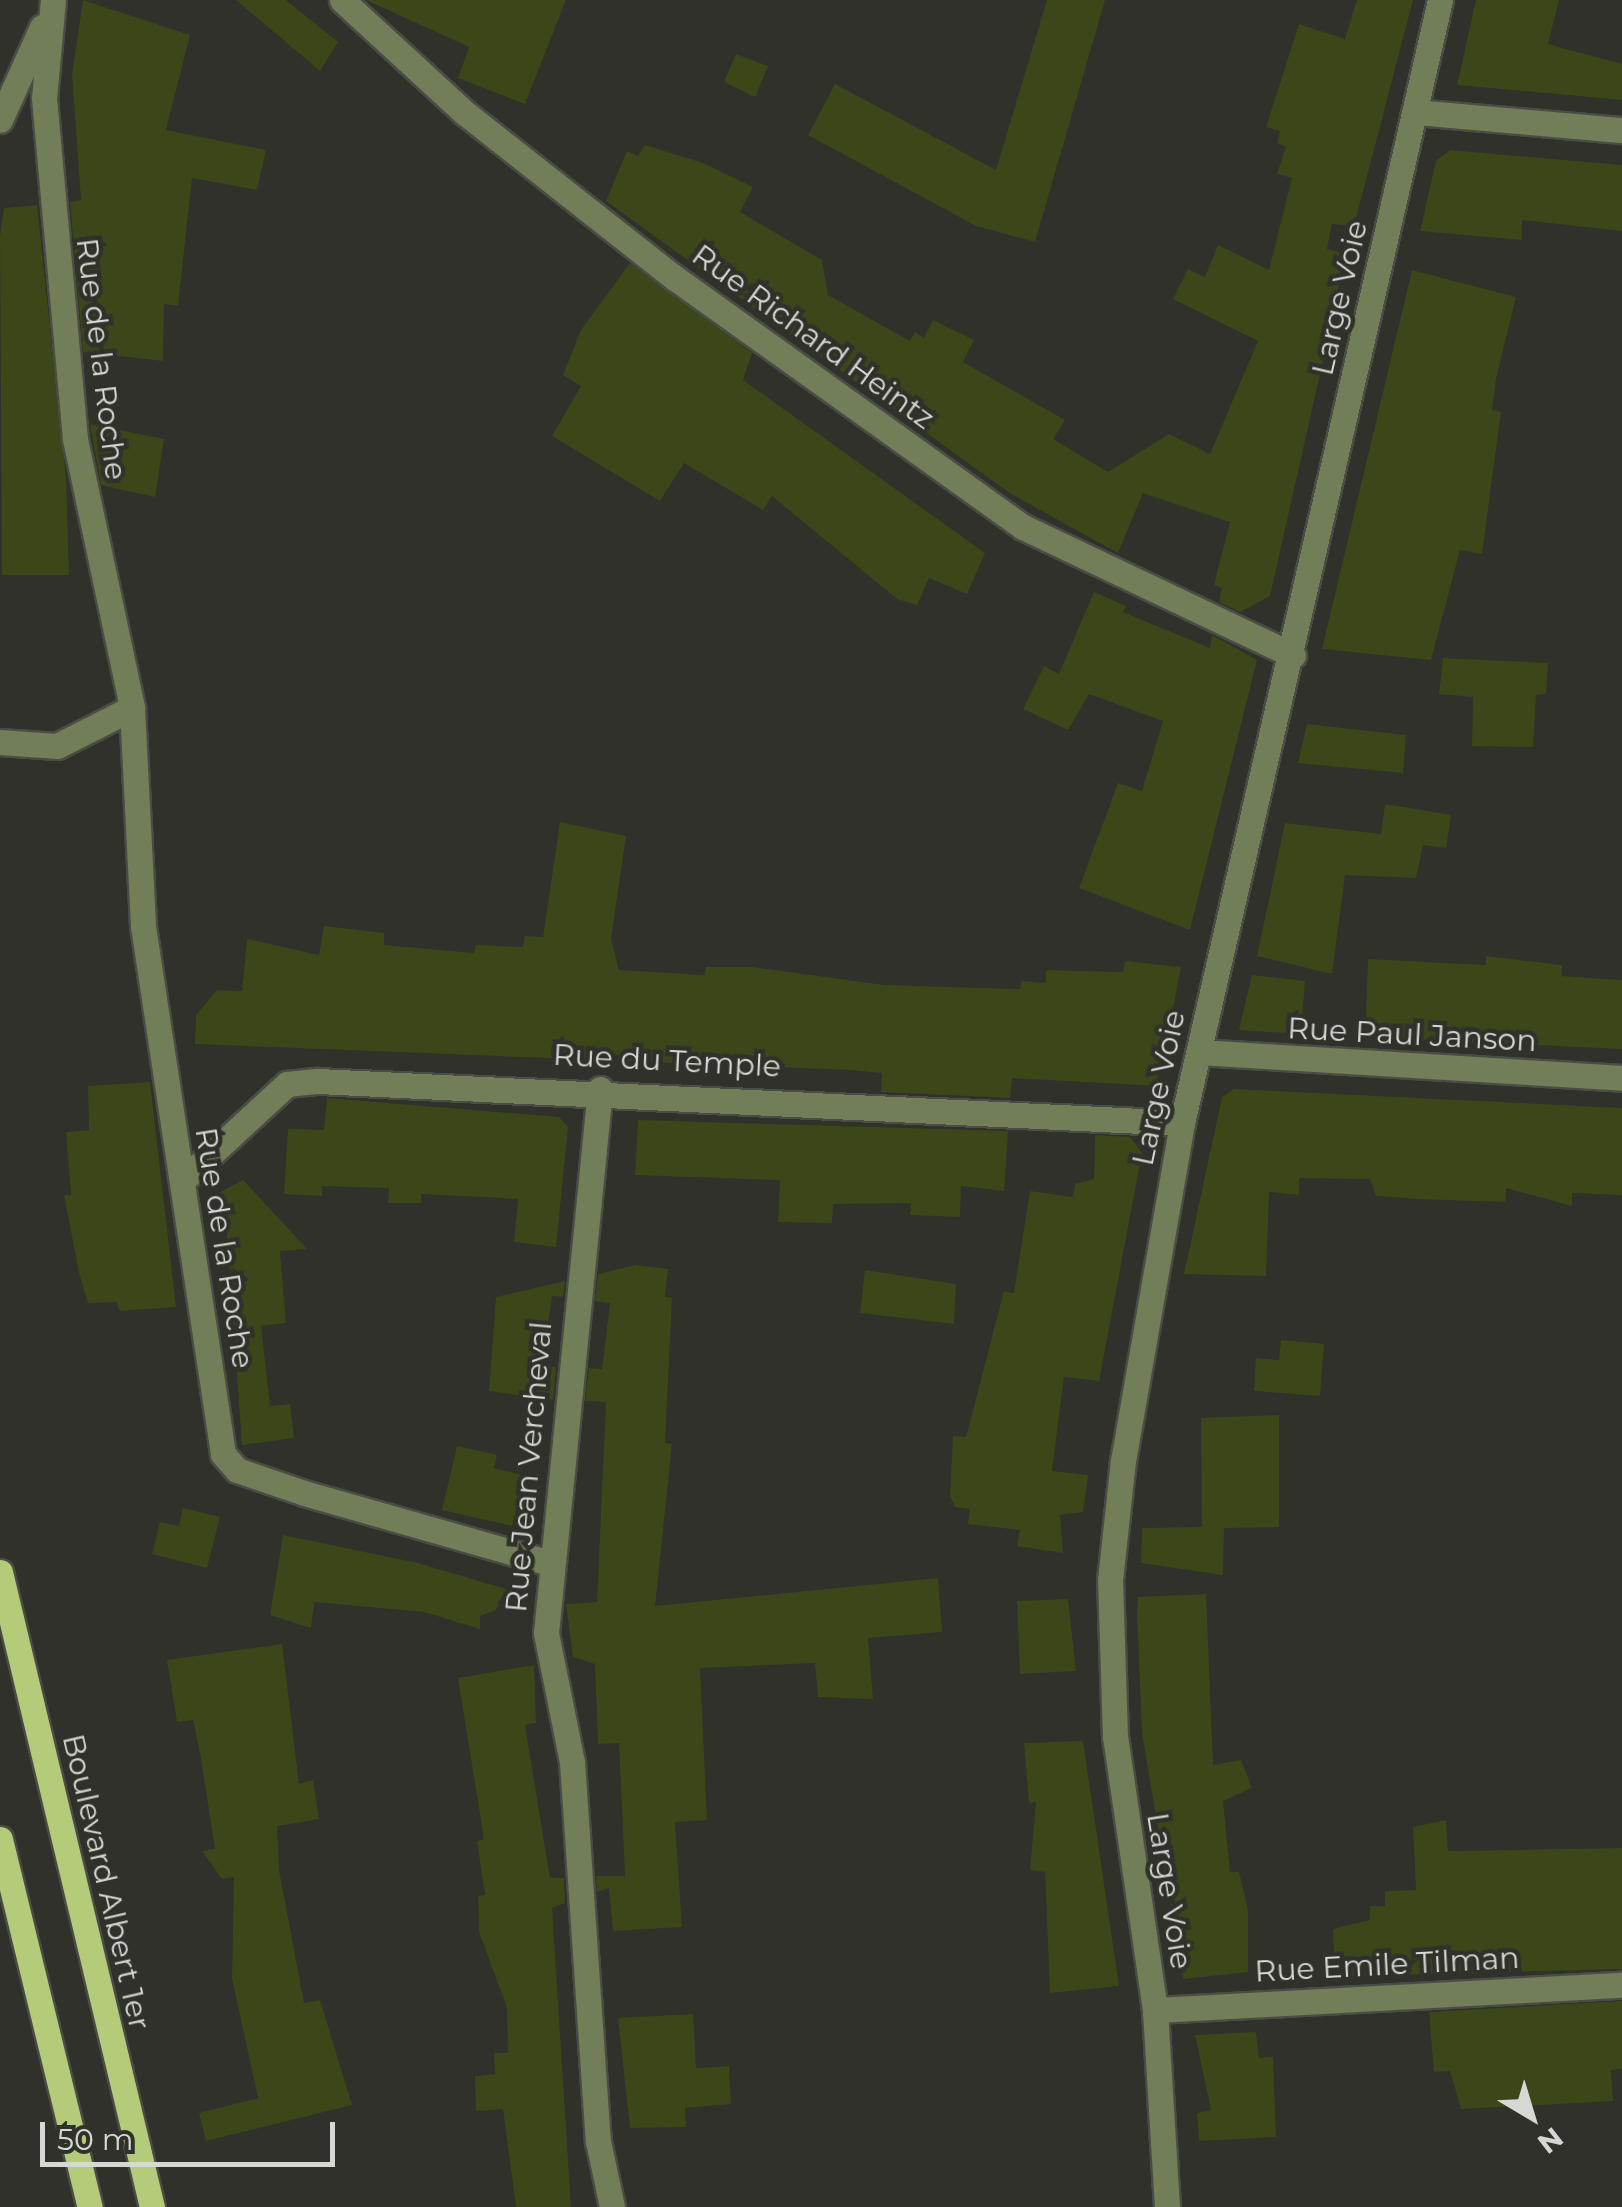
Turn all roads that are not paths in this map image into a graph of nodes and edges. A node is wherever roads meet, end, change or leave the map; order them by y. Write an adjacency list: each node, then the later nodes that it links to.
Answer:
1 (342, 0): 7 (street, Rue Richard Heintz)
2 (1440, 0): 4 (street, Large Voie)
3 (51, 7): 5 (street, Rue de la Roche); 8 (street, Rue de la Roche)
4 (1415, 112): 6 (street); 7 (street, Large Voie)
5 (0, 120)
6 (1622, 130)
7 (1293, 655): 10 (street, Large Voie)
8 (132, 708): 9 (street); 14 (street, Rue de la Roche)
9 (0, 742)
10 (1199, 1052): 11 (street, Rue Paul Janson); 13 (street, Large Voie)
11 (1622, 1078)
12 (600, 1089): 13 (street, Rue du Temple); 14 (street, Rue du Temple); 15 (street, Rue Jean Vercheval)
13 (1182, 1123): 19 (street, Large Voie)
14 (184, 1179): 15 (street, Rue de la Roche)
15 (549, 1562): 23 (street, Rue Jean Vercheval)
16 (0, 1572): 22 (main road, Boulevard Albert 1er)
17 (0, 1839): 21 (main road)
18 (1622, 1985): 19 (street, Rue Emile Tilman)
19 (1155, 2010): 20 (street, Large Voie)
20 (1174, 2204)
21 (90, 2207)
22 (152, 2207)
23 (612, 2207)

